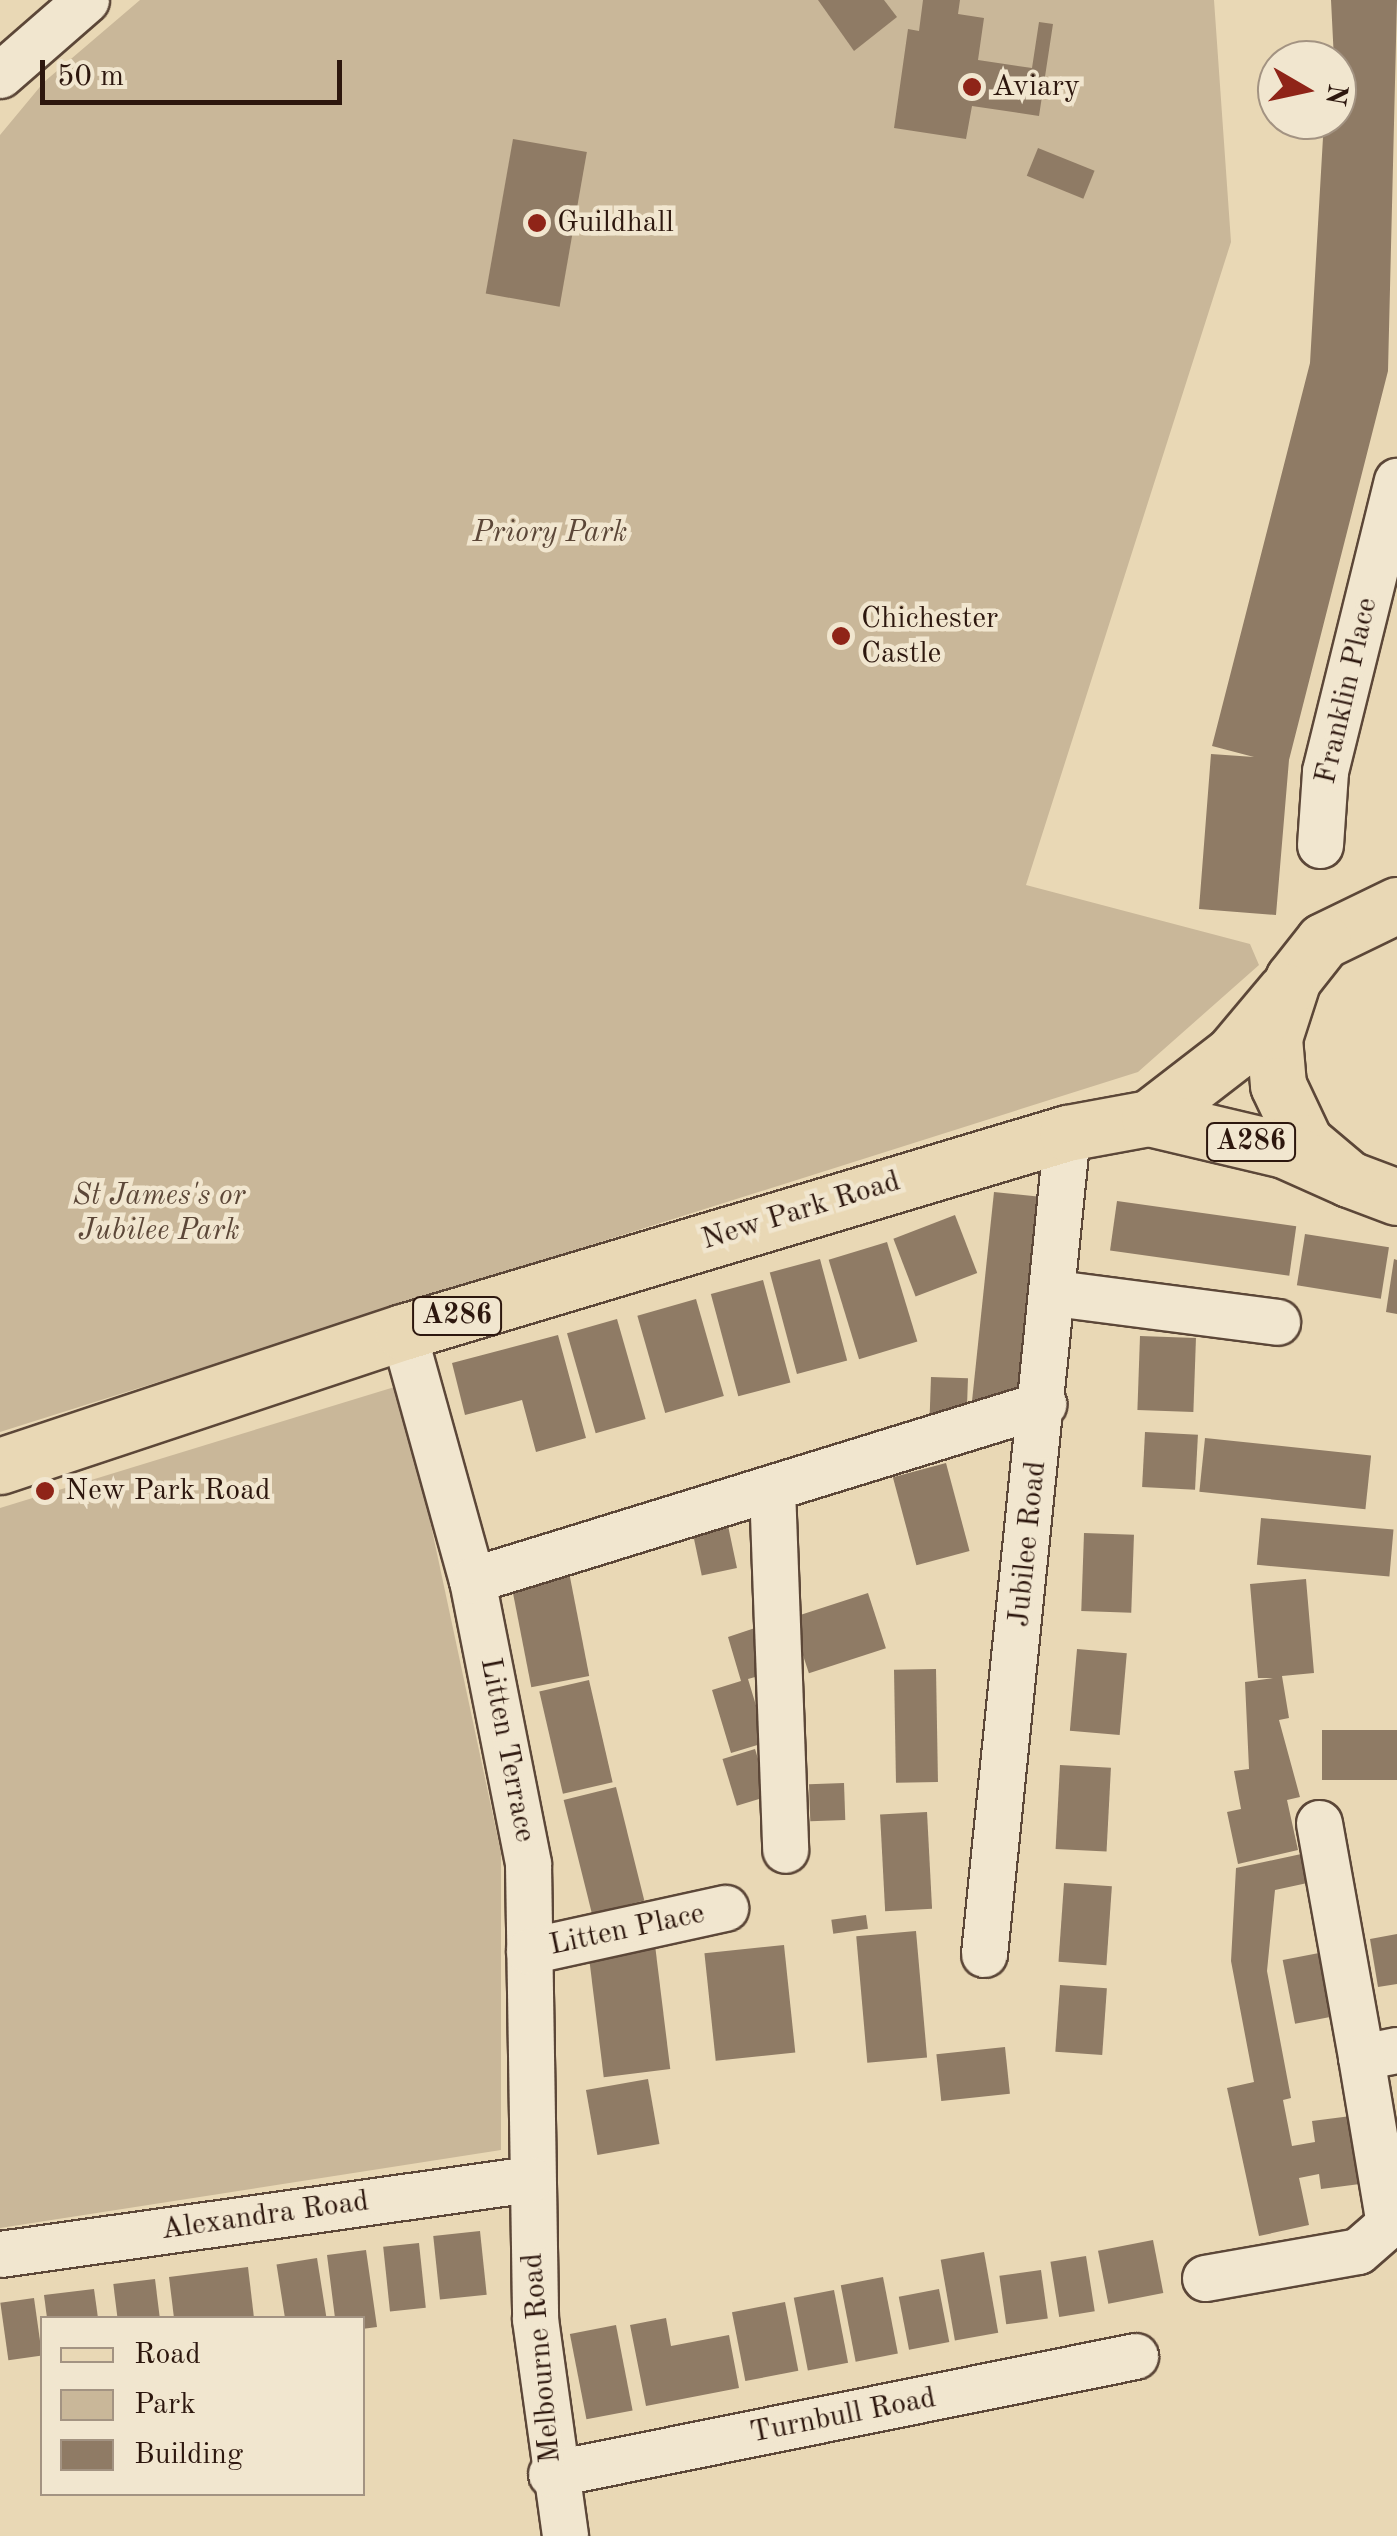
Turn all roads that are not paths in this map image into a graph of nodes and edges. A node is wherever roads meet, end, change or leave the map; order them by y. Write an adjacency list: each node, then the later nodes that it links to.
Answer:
1 (86, 0): 2 (street)
2 (0, 75)
3 (1397, 481): 4 (street, Franklin Place)
4 (1320, 845)
5 (1397, 870): 7 (main road, A286)
6 (1397, 905): 7 (main road)
7 (1308, 960): 8 (main road, New Park Road / A286); 10 (main road)
8 (1150, 1118): 9 (main road, New Park Road / A286); 10 (main road, New Park Road / A286)
9 (1067, 1133): 11 (street, Jubilee Road); 13 (main road, New Park Road / A286)
10 (1373, 1188)
11 (1055, 1293): 12 (street); 14 (street, Jubilee Road)
12 (1277, 1322)
13 (403, 1332): 15 (main road, New Park Road / A286); 17 (street, Litten Terrace)
14 (1044, 1404): 16 (street); 22 (street, Jubilee Road)
15 (0, 1466)
16 (772, 1488): 17 (street); 19 (street)
17 (472, 1580): 21 (street, Litten Terrace)
18 (1318, 1823): 23 (street)
19 (785, 1850)
20 (725, 1908): 21 (street, Litten Place)
21 (529, 1951): 24 (street, Litten Terrace)
22 (984, 1954)
23 (1379, 2053): 25 (street)
24 (530, 2178): 26 (street, Alexandra Road); 29 (street, Melbourne Road)
25 (1393, 2224): 27 (street)
26 (0, 2254)
27 (1205, 2278)
28 (1136, 2356): 29 (street, Turnbull Road)
29 (551, 2474): 30 (street, Melbourne Road)
30 (565, 2536)

